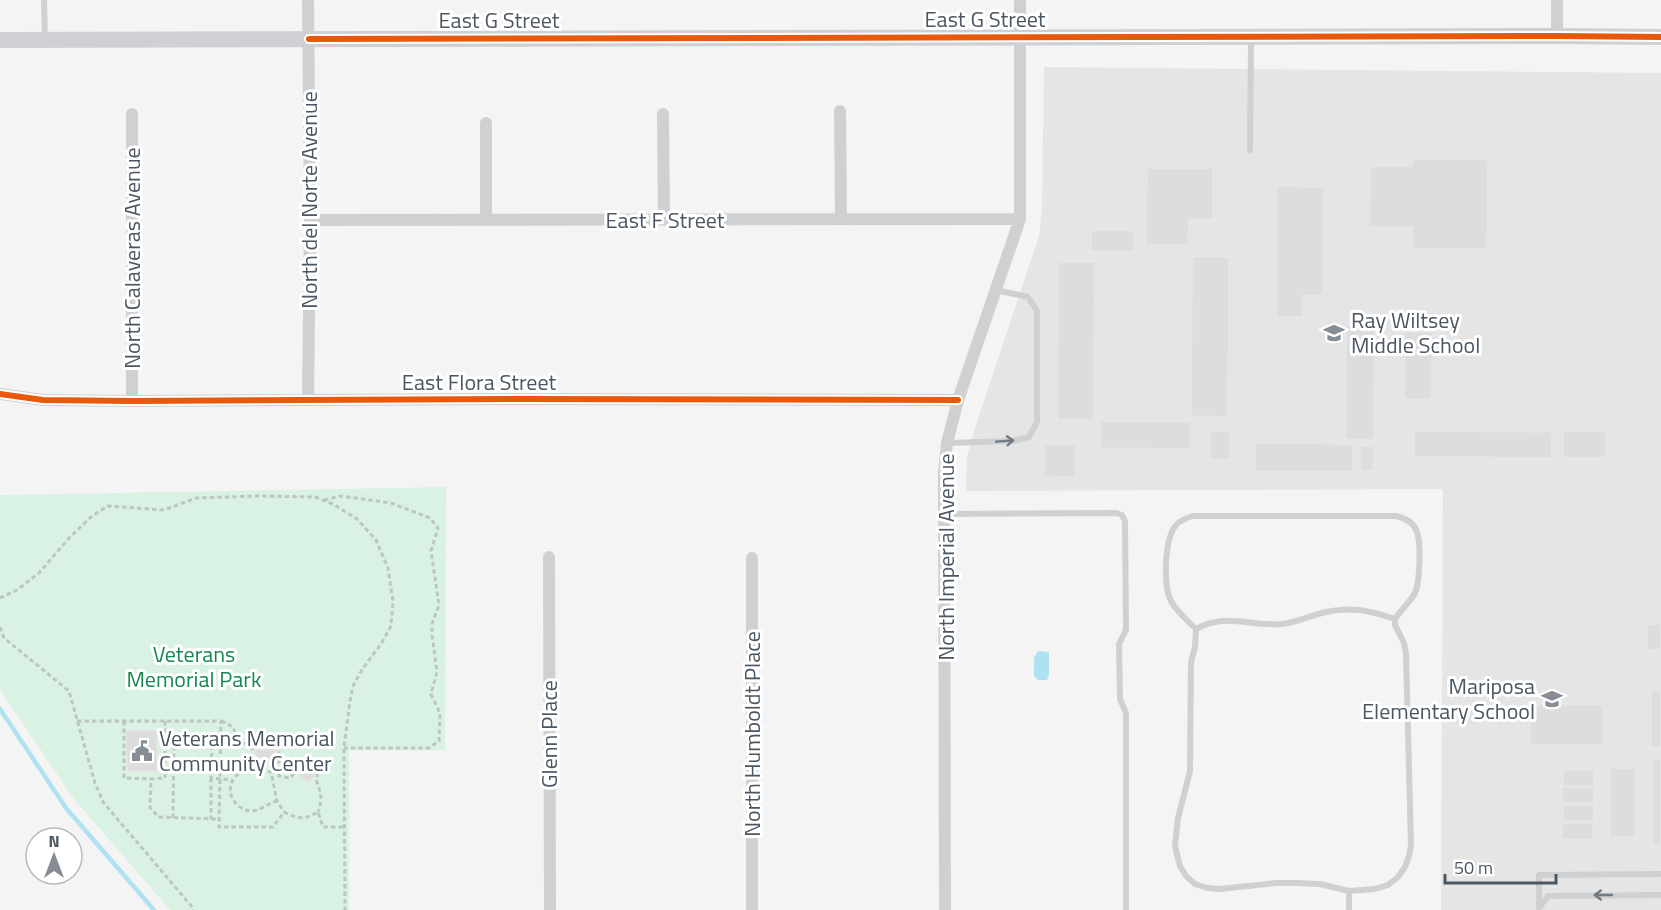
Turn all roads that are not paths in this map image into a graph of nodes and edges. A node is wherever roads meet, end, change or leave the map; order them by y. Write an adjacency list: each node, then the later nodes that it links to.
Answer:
1 (44, 0): 11 (lane)
2 (308, 0): 9 (street, North del Norte Avenue)
3 (1020, 0): 8 (street, North Imperial Avenue)
4 (1557, 0): 5 (street)
5 (1557, 36): 6 (street, East G Street); 7 (street, East G Street)
6 (1251, 37): 8 (street, East G Street); 16 (lane)
7 (1661, 37)
8 (1020, 38): 9 (street, East G Street); 18 (street, North Imperial Avenue)
9 (309, 39): 11 (street, East G Street); 19 (street, North del Norte Avenue)
10 (0, 40): 11 (street, East G Street)
11 (45, 40)
12 (840, 111): 17 (street)
13 (132, 114): 26 (street, North Calaveras Avenue)
14 (663, 114): 21 (street)
15 (486, 123): 20 (street)
16 (1250, 150)
17 (841, 219): 18 (street, East F Street); 21 (street, East F Street)
18 (1020, 219): 22 (street, North Imperial Avenue)
19 (310, 220): 20 (street, East F Street); 24 (street, North del Norte Avenue)
20 (486, 220): 21 (street, East F Street)
21 (664, 220)
22 (996, 290): 25 (street, North Imperial Avenue); 27 (lane, one-way to 22)
23 (0, 394): 26 (street, East Flora Street)
24 (308, 400): 25 (street, East Flora Street); 26 (street, East Flora Street)
25 (958, 400): 27 (street, North Imperial Avenue)
26 (132, 401)
27 (947, 443): 28 (street, North Imperial Avenue)
28 (944, 514): 39 (street, North Imperial Avenue); 40 (lane)
29 (549, 557): 37 (street, Glenn Place)
30 (752, 558): 38 (street, North Humboldt Place)
31 (1395, 619): 32 (lane); 32 (lane); 34 (lane)
32 (1196, 629): 34 (lane)
33 (1661, 874): 36 (lane)
34 (1349, 891): 41 (lane)
35 (1661, 895): 36 (lane, one-way to 36)
36 (1539, 908)
37 (550, 910)
38 (752, 910)
39 (945, 910)
40 (1126, 910)
41 (1349, 910)

